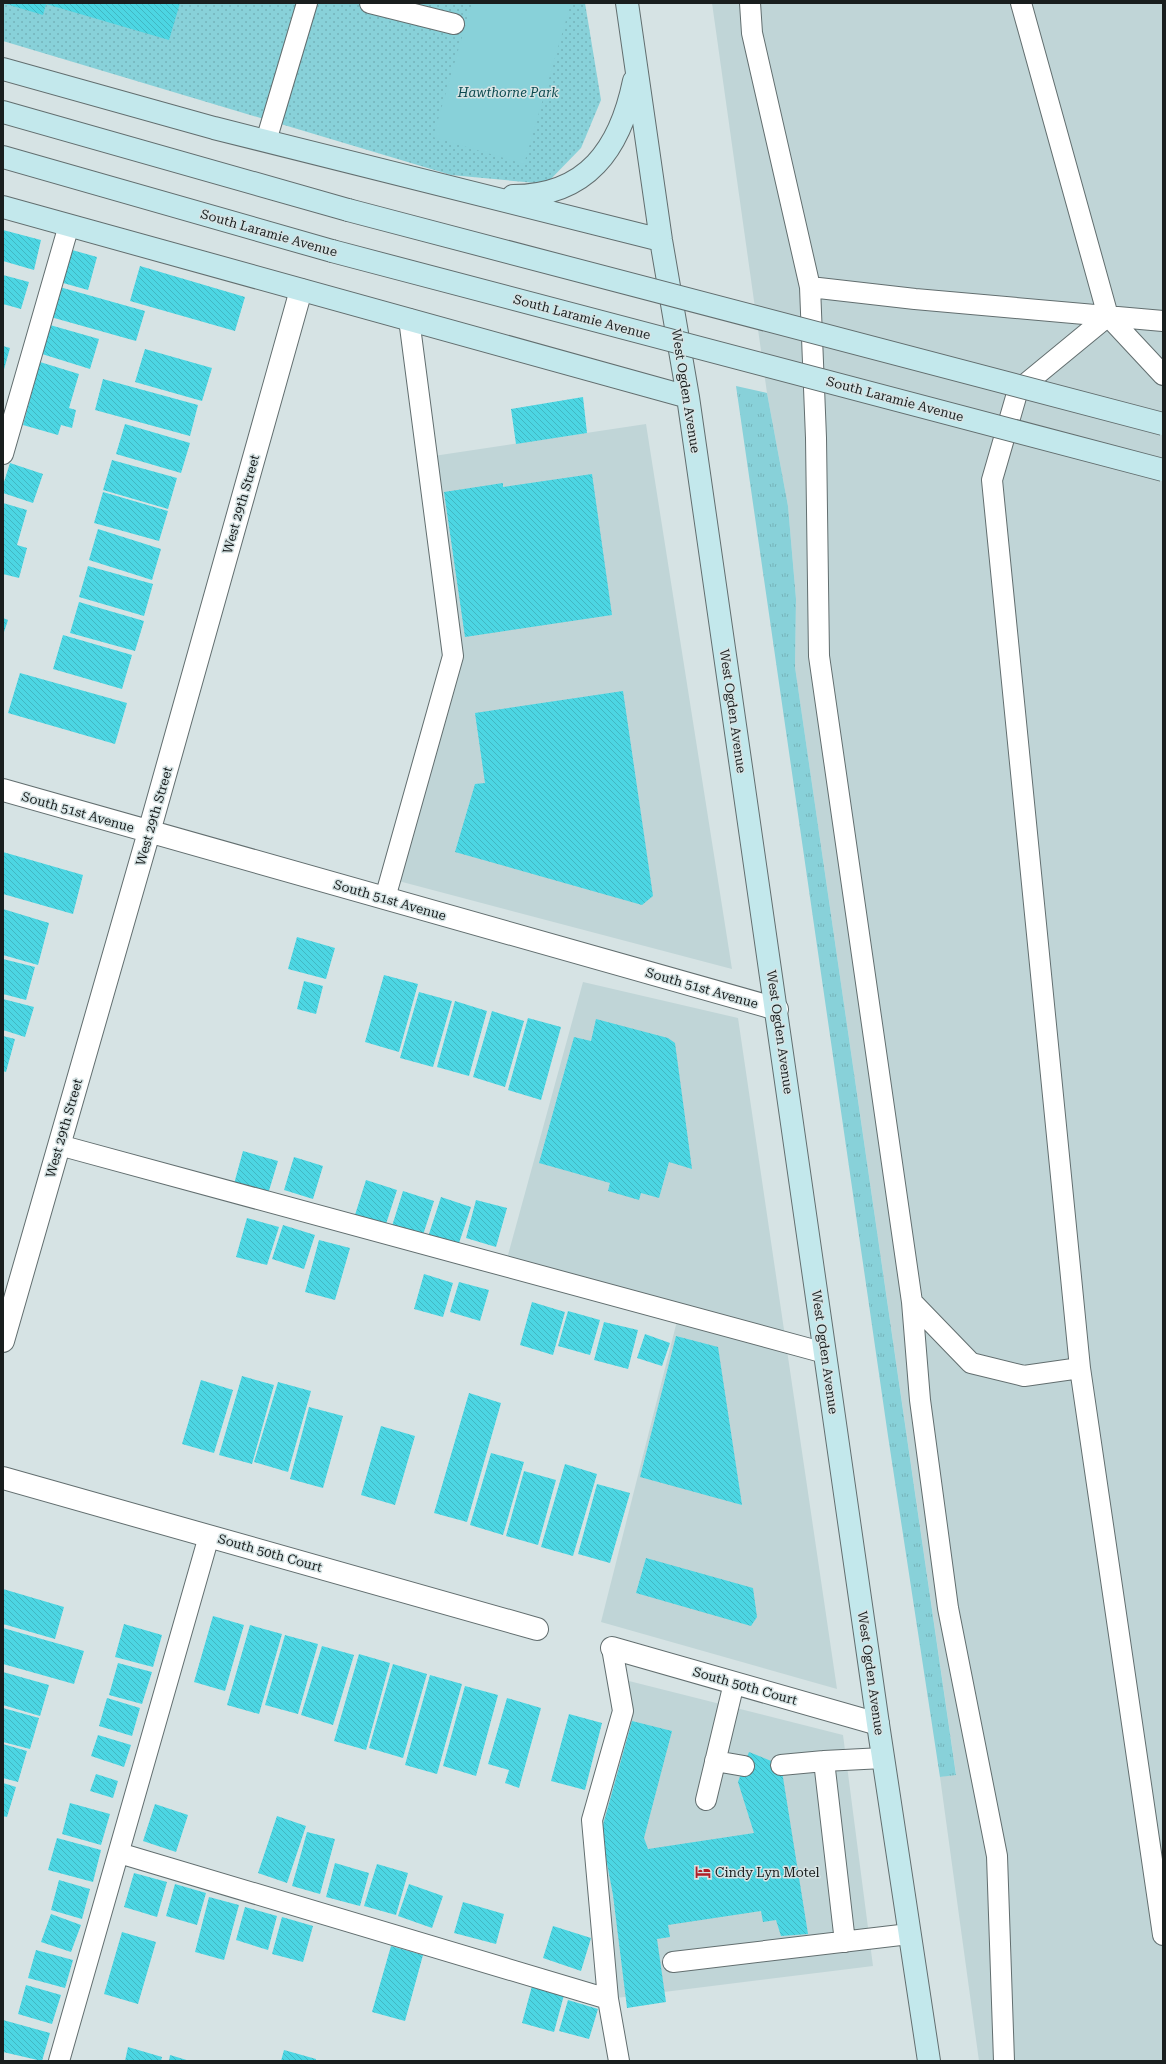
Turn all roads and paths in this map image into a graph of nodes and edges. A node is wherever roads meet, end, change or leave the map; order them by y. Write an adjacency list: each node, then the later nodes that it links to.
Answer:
1 (307, 3): 10 (lane)
2 (370, 3): 6 (lane)
3 (627, 3): 7 (main road, West Ogden Avenue)
4 (750, 3): 16 (lane)
5 (1021, 3): 18 (lane)
6 (454, 24)
7 (636, 68): 12 (main road); 15 (main road, West Ogden Avenue)
8 (3, 69): 10 (main road)
9 (3, 112): 23 (main road, bridge)
10 (266, 141): 12 (main road)
11 (3, 157): 25 (main road, South Laramie Avenue, bridge)
12 (486, 196): 15 (main road)
13 (3, 207): 14 (main road)
14 (69, 225): 17 (main road); 24 (lane)
15 (661, 240): 22 (main road, West Ogden Avenue)
16 (810, 287): 18 (lane); 31 (lane)
17 (301, 290): 19 (main road); 27 (street, West 29th Street)
18 (1108, 316): 20 (lane); 21 (lane); 34 (lane)
19 (409, 320): 22 (main road); 28 (lane)
20 (1163, 321)
21 (1163, 375)
22 (688, 397): 29 (main road, West Ogden Avenue)
23 (1163, 424)
24 (3, 454)
25 (1163, 470)
26 (3, 790): 27 (street, South 51st Avenue)
27 (149, 832): 28 (street, South 51st Avenue); 30 (street, West 29th Street)
28 (385, 898): 29 (street, South 51st Avenue)
29 (777, 1009): 33 (main road, West Ogden Avenue)
30 (59, 1145): 32 (street, West 29th Street); 33 (lane)
31 (912, 1302): 34 (lane); 56 (lane)
32 (3, 1341)
33 (825, 1353): 40 (main road, West Ogden Avenue)
34 (1080, 1368): 49 (lane)
35 (3, 1478): 36 (street, South 50th Court)
36 (209, 1536): 37 (street, South 50th Court); 47 (lane)
37 (537, 1629)
38 (612, 1648): 39 (street, South 50th Court); 52 (lane)
39 (734, 1683): 40 (street, South 50th Court); 42 (lane)
40 (878, 1724): 41 (main road, West Ogden Avenue)
41 (883, 1758): 43 (lane); 48 (main road, West Ogden Avenue)
42 (715, 1761): 45 (lane); 46 (lane)
43 (824, 1761): 44 (lane); 50 (lane)
44 (781, 1765)
45 (744, 1766)
46 (706, 1800)
47 (119, 1853): 52 (lane); 53 (lane)
48 (909, 1934): 50 (lane); 55 (main road, West Ogden Avenue)
49 (1163, 1935)
50 (845, 1942): 51 (lane)
51 (673, 1962)
52 (608, 1999): 54 (lane)
53 (59, 2061)
54 (619, 2061)
55 (929, 2061)
56 (1004, 2061)

